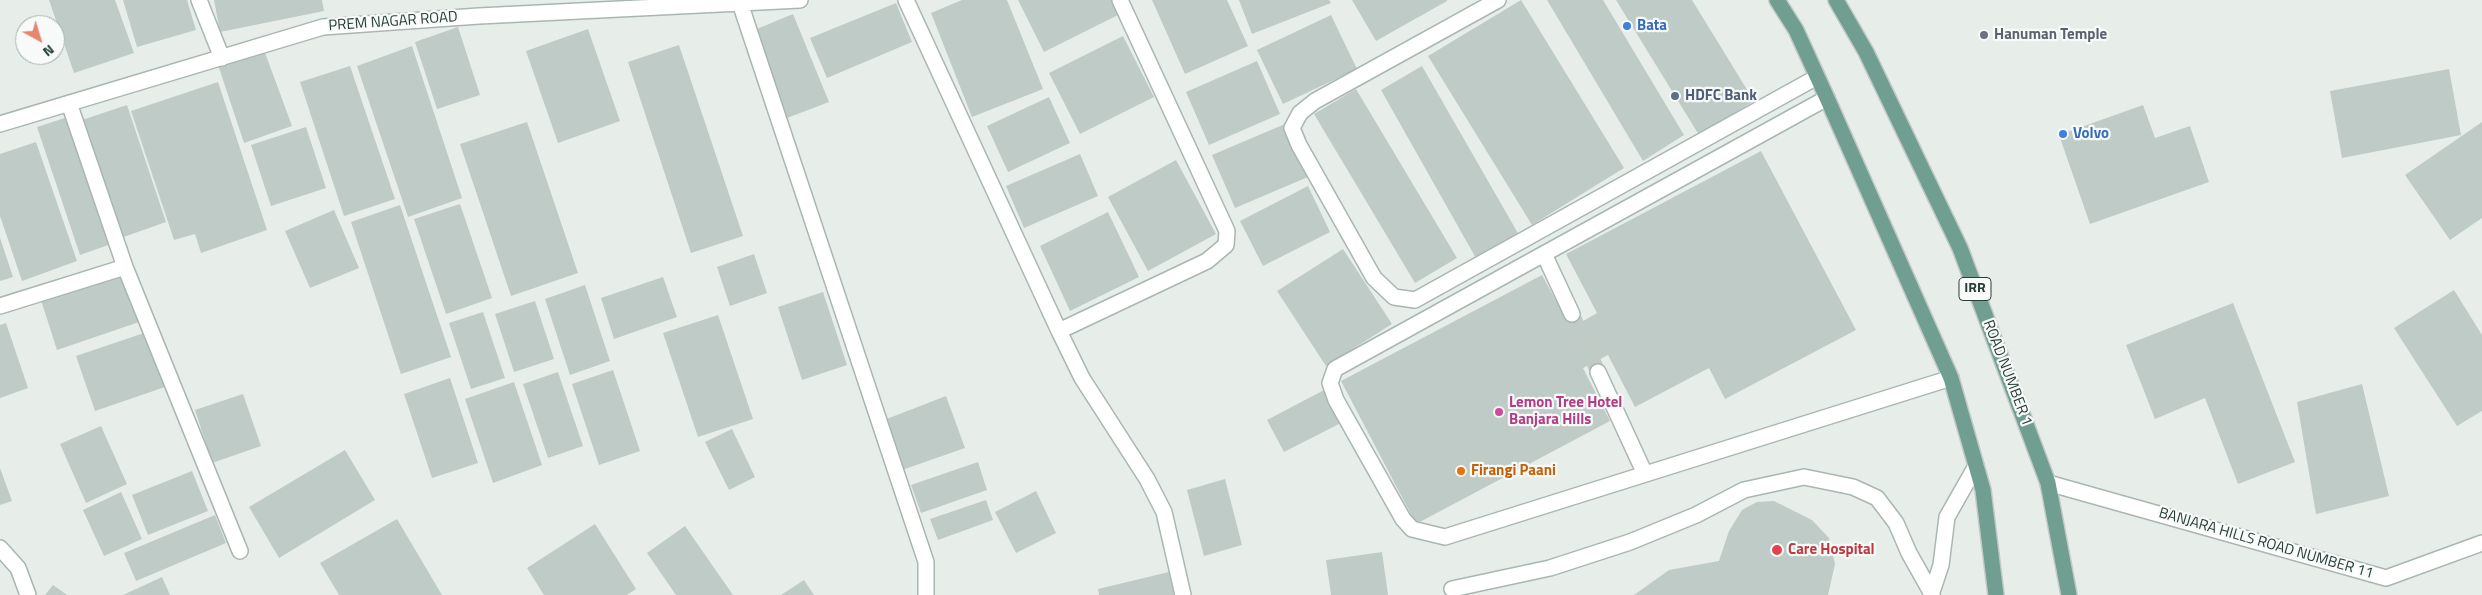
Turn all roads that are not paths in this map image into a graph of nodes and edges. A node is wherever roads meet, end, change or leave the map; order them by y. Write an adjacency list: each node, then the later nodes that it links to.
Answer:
1 (199, 0): 9 (street)
2 (800, 0): 8 (street, PREM NAGAR ROAD)
3 (906, 0): 18 (street)
4 (1120, 0): 18 (street)
5 (1498, 0): 10 (street)
6 (1777, 0): 10 (main road)
7 (1836, 0): 23 (main road, ROAD NUMBER 1 / IRR)
8 (738, 1): 9 (street, PREM NAGAR ROAD); 29 (street)
9 (222, 58): 12 (street, PREM NAGAR ROAD)
10 (1817, 77): 11 (main road)
11 (1827, 98): 14 (street); 20 (main road)
12 (70, 103): 13 (street, PREM NAGAR ROAD); 15 (street)
13 (0, 124)
14 (1544, 254): 17 (street); 22 (street)
15 (125, 267): 16 (street); 26 (street)
16 (0, 306)
17 (1572, 314)
18 (1059, 331): 30 (street)
19 (1598, 372): 22 (street)
20 (1951, 378): 21 (main road); 22 (street)
21 (1976, 466): 31 (street); 32 (main road)
22 (1645, 474)
23 (2048, 483): 24 (street, BANJARA HILLS ROAD NUMBER 11); 33 (main road, ROAD NUMBER 1 / IRR)
24 (2482, 543)
25 (0, 548): 28 (street)
26 (240, 550)
27 (1452, 589): 31 (street)
28 (28, 595)
29 (926, 595)
30 (1183, 595)
31 (1932, 595)
32 (1996, 595)
33 (2069, 595)

